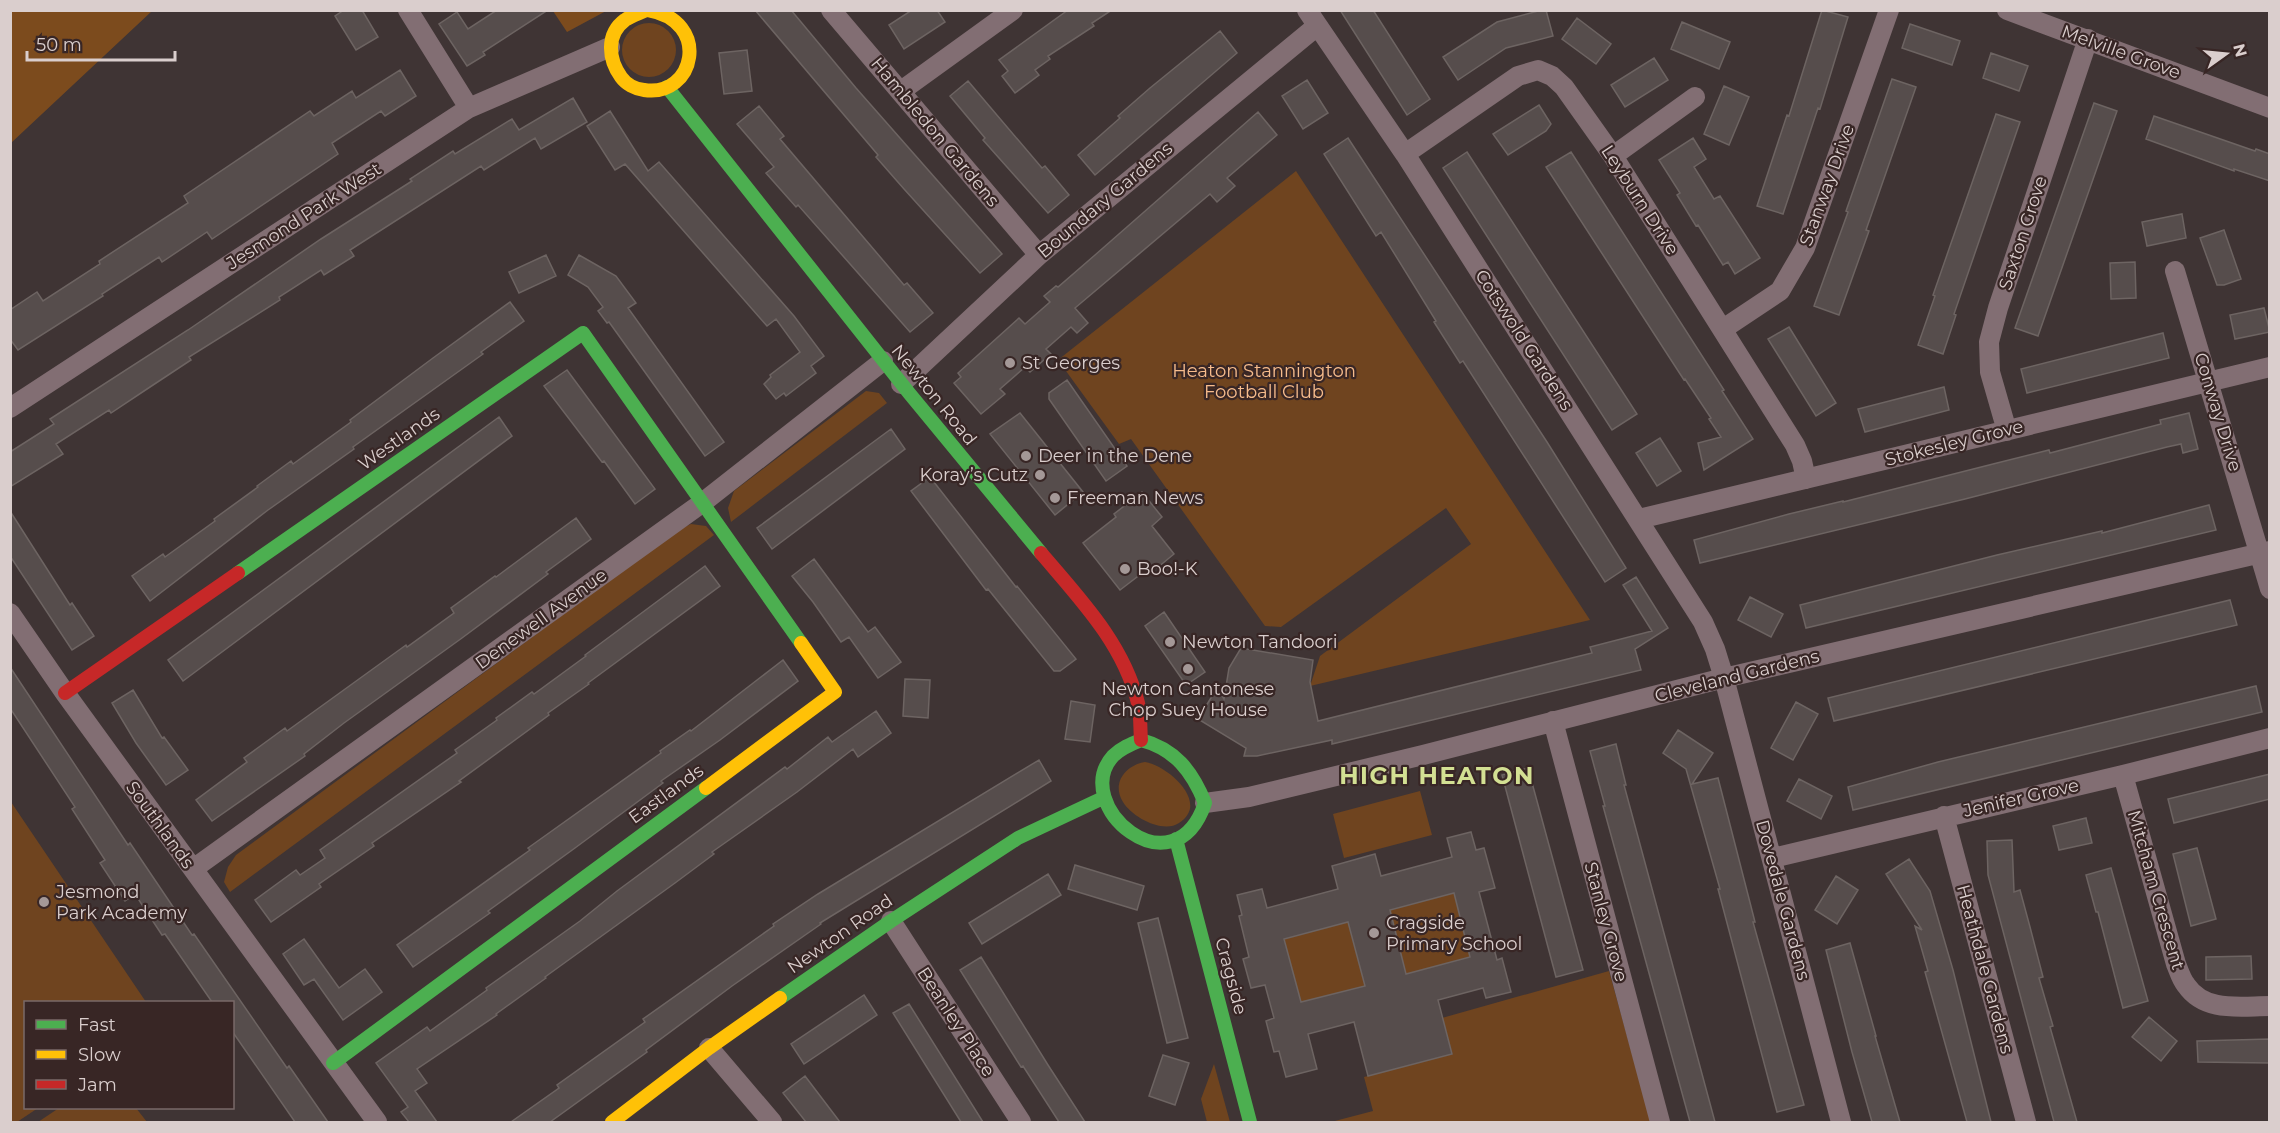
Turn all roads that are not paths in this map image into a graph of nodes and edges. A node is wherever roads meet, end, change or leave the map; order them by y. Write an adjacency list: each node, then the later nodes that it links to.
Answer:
1 (408, 10): 14 (street)
2 (647, 10): 7 (street); 10 (street)
3 (831, 10): 12 (street, Hambledon Gardens)
4 (1013, 10): 12 (street)
5 (1889, 10): 20 (street, Stanway Drive)
6 (2007, 10): 9 (street, Melville Grove)
7 (676, 14): 11 (street)
8 (1312, 18): 16 (street, Cotswold Gardens); 18 (street, Boundary Gardens)
9 (2088, 39): 15 (street, Melville Grove); 26 (street, Saxton Grove)
10 (610, 47): 11 (street); 14 (street, Jesmond Park West)
11 (666, 87): 21 (street, Newton Road)
12 (901, 91): 18 (street, Hambledon Gardens)
13 (1695, 97): 17 (street)
14 (469, 108): 25 (street, Jesmond Park West)
15 (2270, 108)
16 (1406, 154): 17 (street, Leyburn Drive); 29 (street, Cotswold Gardens)
17 (1613, 156): 20 (street, Leyburn Drive)
18 (1039, 255): 24 (street, Boundary Gardens)
19 (2175, 272): 23 (street, Conway Drive)
20 (1723, 329): 27 (street, Leyburn Drive)
21 (883, 361): 24 (street, Newton Road); 28 (street, Denewell Avenue)
22 (2270, 368): 23 (street, Stokesley Grove)
23 (2209, 382): 26 (street, Stokesley Grove); 30 (street, Conway Drive)
24 (901, 384): 37 (street, Newton Road)
25 (10, 408)
26 (2007, 431): 27 (street, Stokesley Grove)
27 (1806, 479): 29 (street, Stokesley Grove)
28 (702, 503): 34 (street, Westlands); 44 (street, Denewell Avenue); 48 (street, Eastlands)
29 (1640, 519): 33 (street, Cotswold Gardens)
30 (2265, 552): 31 (street, Conway Drive); 33 (street, Cleveland Gardens)
31 (2270, 589)
32 (10, 613): 34 (street, Southlands)
33 (1724, 678): 35 (street, Cleveland Gardens); 43 (street, Dovedale Gardens)
34 (64, 693): 44 (street, Southlands)
35 (1553, 721): 40 (street, Cleveland Gardens); 54 (street, Stanley Grove)
36 (2270, 738): 38 (street, Jenifer Grove)
37 (1141, 740): 39 (street); 40 (street)
38 (2123, 775): 41 (street, Jenifer Grove); 46 (street, Mitcham Crescent)
39 (1103, 798): 42 (street); 45 (street, Newton Road)
40 (1205, 803): 42 (street)
41 (1944, 816): 43 (street, Jenifer Grove); 56 (street, Heathdale Gardens)
42 (1176, 839): 53 (street, Cragside)
43 (1773, 858): 55 (street, Dovedale Gardens)
44 (193, 869): 48 (street, Southlands)
45 (891, 921): 47 (street, Newton Road); 52 (street, Beanley Place)
46 (2270, 1006)
47 (709, 1048): 50 (street, Newton Road); 51 (street)
48 (333, 1062): 49 (street, Southlands)
49 (377, 1122)
50 (612, 1122)
51 (772, 1122)
52 (1021, 1122)
53 (1250, 1122)
54 (1660, 1122)
55 (1841, 1122)
56 (2026, 1122)

